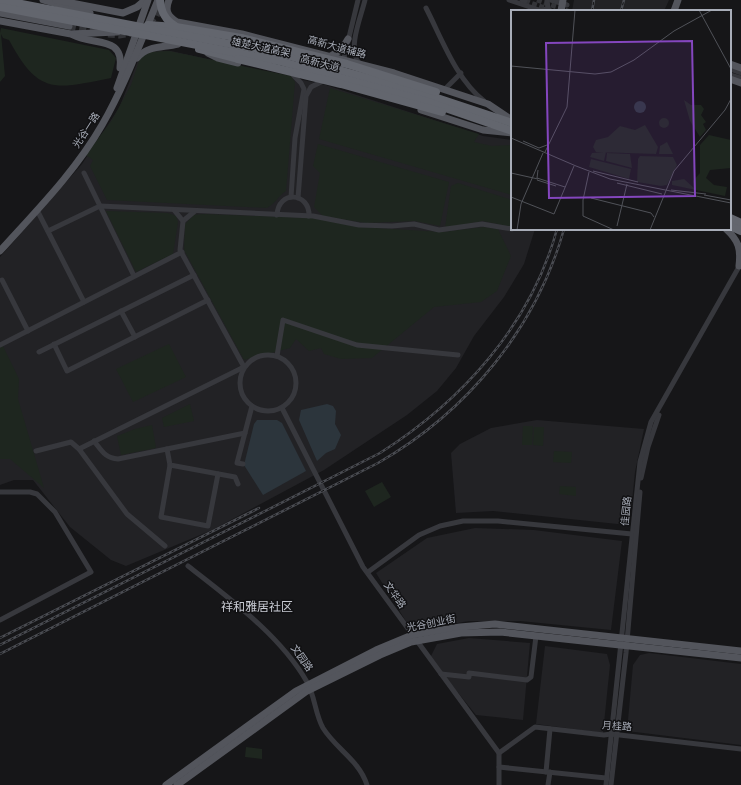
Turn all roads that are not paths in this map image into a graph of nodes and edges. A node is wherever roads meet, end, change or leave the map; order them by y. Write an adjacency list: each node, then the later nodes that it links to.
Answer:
1 (1, 0): 59 (highway, 雄楚大道高架, bridge)
2 (43, 0): 22 (main road, 高新大道)
3 (50, 0): 4 (main road)
4 (146, 0): 24 (main road, 光谷一路)
5 (159, 0): 25 (main road, 光谷一路); 27 (highway)
6 (169, 0): 37 (main road, 高新大道辅路)
7 (358, 0): 33 (street)
8 (365, 0): 40 (street)
9 (509, 0): 17 (street)
10 (547, 0): 18 (street)
11 (551, 0): 14 (street)
12 (678, 0): 19 (main road)
13 (683, 0): 20 (main road)
14 (565, 4)
15 (0, 7): 63 (highway, 雄楚大道高架, bridge)
16 (426, 8): 46 (street)
17 (538, 10)
18 (545, 10)
19 (674, 10)
20 (679, 10)
21 (0, 13): 26 (main road)
22 (96, 14): 24 (main road, 高新大道); 28 (main road)
23 (0, 21): 29 (main road, 高新大道)
24 (139, 23): 25 (main road, 高新大道); 30 (main road, 光谷一路)
25 (148, 25): 27 (highway); 31 (main road, 高新大道); 32 (main road, 光谷一路)
26 (69, 26)
27 (176, 27): 59 (highway, bridge)
28 (95, 33): 29 (main road, 高新大道); 30 (main road, 高新大道)
29 (71, 34): 55 (main road)
30 (135, 36): 32 (main road, 高新大道); 39 (main road, 光谷一路)
31 (205, 36): 36 (main road); 42 (main road, 高新大道)
32 (143, 37): 34 (main road, 高新大道); 39 (main road, 光谷一路)
33 (348, 39): 37 (main road); 38 (street)
34 (178, 44): 35 (main road, 高新大道); 49 (main road)
35 (199, 49): 36 (main road, 高新大道); 47 (main road); 63 (highway, bridge)
36 (218, 50): 51 (main road, 高新大道)
37 (331, 56): 38 (main road, 高新大道辅路)
38 (344, 59): 40 (main road, 高新大道辅路); 42 (street)
39 (130, 60): 49 (main road, 光谷一路); 55 (main road, 光谷一路)
40 (359, 63): 56 (main road, 高新大道辅路)
41 (731, 64): 43 (main road)
42 (341, 67): 62 (main road, 高新大道)
43 (741, 68)
44 (731, 69): 45 (street)
45 (741, 73)
46 (461, 74): 56 (street); 58 (street)
47 (292, 75): 53 (main road); 65 (street)
48 (731, 75): 50 (street)
49 (127, 78): 64 (main road, 光谷一路)
50 (741, 78)
51 (342, 79): 57 (main road); 63 (main road, 高新大道)
52 (731, 79): 54 (main road)
53 (321, 82): 57 (main road); 66 (street)
54 (741, 83)
55 (119, 84): 82 (main road, 光谷一路)
56 (445, 89): 58 (main road, 高新大道辅路)
57 (373, 96): 63 (main road)
58 (488, 104): 60 (main road, 高新大道辅路)
59 (473, 109): 61 (highway, 雄楚大道高架, bridge)
60 (511, 120)
61 (511, 121)
62 (511, 121)
63 (510, 131)
64 (78, 161): 67 (street); 68 (main road, 光谷一路)
65 (291, 197): 66 (street); 71 (street)
66 (298, 198): 72 (street)
67 (100, 206): 69 (street); 80 (street); 87 (street)
68 (37, 210): 80 (street); 83 (main road, 光谷一路)
69 (174, 210): 70 (street); 74 (street)
70 (195, 211): 71 (street); 74 (street)
71 (277, 215): 72 (street)
72 (309, 216): 77 (street)
73 (731, 217): 75 (highway)
74 (183, 221): 84 (street)
75 (741, 222)
76 (731, 227): 81 (highway)
77 (511, 228)
78 (731, 229): 81 (main road)
79 (727, 230): 85 (main road)
80 (48, 231): 90 (street)
81 (741, 232)
82 (0, 245)
83 (0, 251)
84 (182, 252): 86 (street); 87 (street)
85 (740, 266): 112 (street, 佳园路); 119 (street, 佳园路)
86 (194, 275): 89 (street); 91 (street)
87 (134, 276): 90 (street)
88 (2, 280): 92 (street)
89 (208, 300): 93 (street); 99 (street)
90 (84, 302): 92 (street)
91 (122, 311): 93 (street); 94 (street)
92 (28, 331): 95 (street)
93 (135, 337): 94 (street)
94 (54, 344): 96 (street)
95 (0, 345)
96 (39, 352)
97 (458, 355): 98 (street)
98 (278, 356): 99 (street); 101 (street)
99 (244, 368): 100 (street); 103 (street)
100 (252, 406): 101 (street); 102 (street)
101 (282, 408): 115 (street, 文华路)
102 (245, 433): 105 (street); 107 (street)
103 (94, 441): 104 (street); 105 (street)
104 (79, 449): 106 (street); 113 (street)
105 (167, 449): 108 (street)
106 (36, 451)
107 (243, 464)
108 (170, 465): 109 (street); 109 (street)
109 (218, 474): 110 (street)
110 (238, 484)
111 (0, 492): 116 (street)
112 (632, 534): 115 (street); 119 (street, 佳园路)
113 (165, 546)
114 (188, 566): 125 (street, 文园路)
115 (368, 572): 117 (street, 文华路)
116 (0, 620)
117 (412, 635): 119 (main road, 光谷创业街); 120 (street, 文华路); 125 (main road, 光谷创业街)
118 (536, 636): 120 (main road, 光谷创业街); 121 (main road, 光谷创业街); 124 (street)
119 (624, 638): 121 (street, 佳园路); 122 (main road, 光谷创业街)
120 (417, 642): 124 (street, 文华路); 125 (main road, 光谷创业街)
121 (623, 646): 123 (main road, 光谷创业街); 127 (street, 佳园路)
122 (741, 651)
123 (741, 658)
124 (441, 674): 129 (street, 文华路)
125 (309, 686): 133 (main road, 光谷创业街); 134 (main road, 光谷创业街); 135 (street, 文园路)
126 (550, 729): 127 (street, 月桂路); 129 (street, 月桂路); 131 (street)
127 (614, 734): 128 (street, 月桂路); 132 (street, 佳园路); 139 (street, 佳园路)
128 (741, 749)
129 (499, 753): 130 (street)
130 (499, 767): 131 (street); 136 (street)
131 (548, 772): 132 (street); 137 (street)
132 (606, 778): 138 (street, 佳园路)
133 (166, 785)
134 (177, 785)
135 (367, 785)
136 (499, 785)
137 (548, 785)
138 (606, 785)
139 (611, 785)

